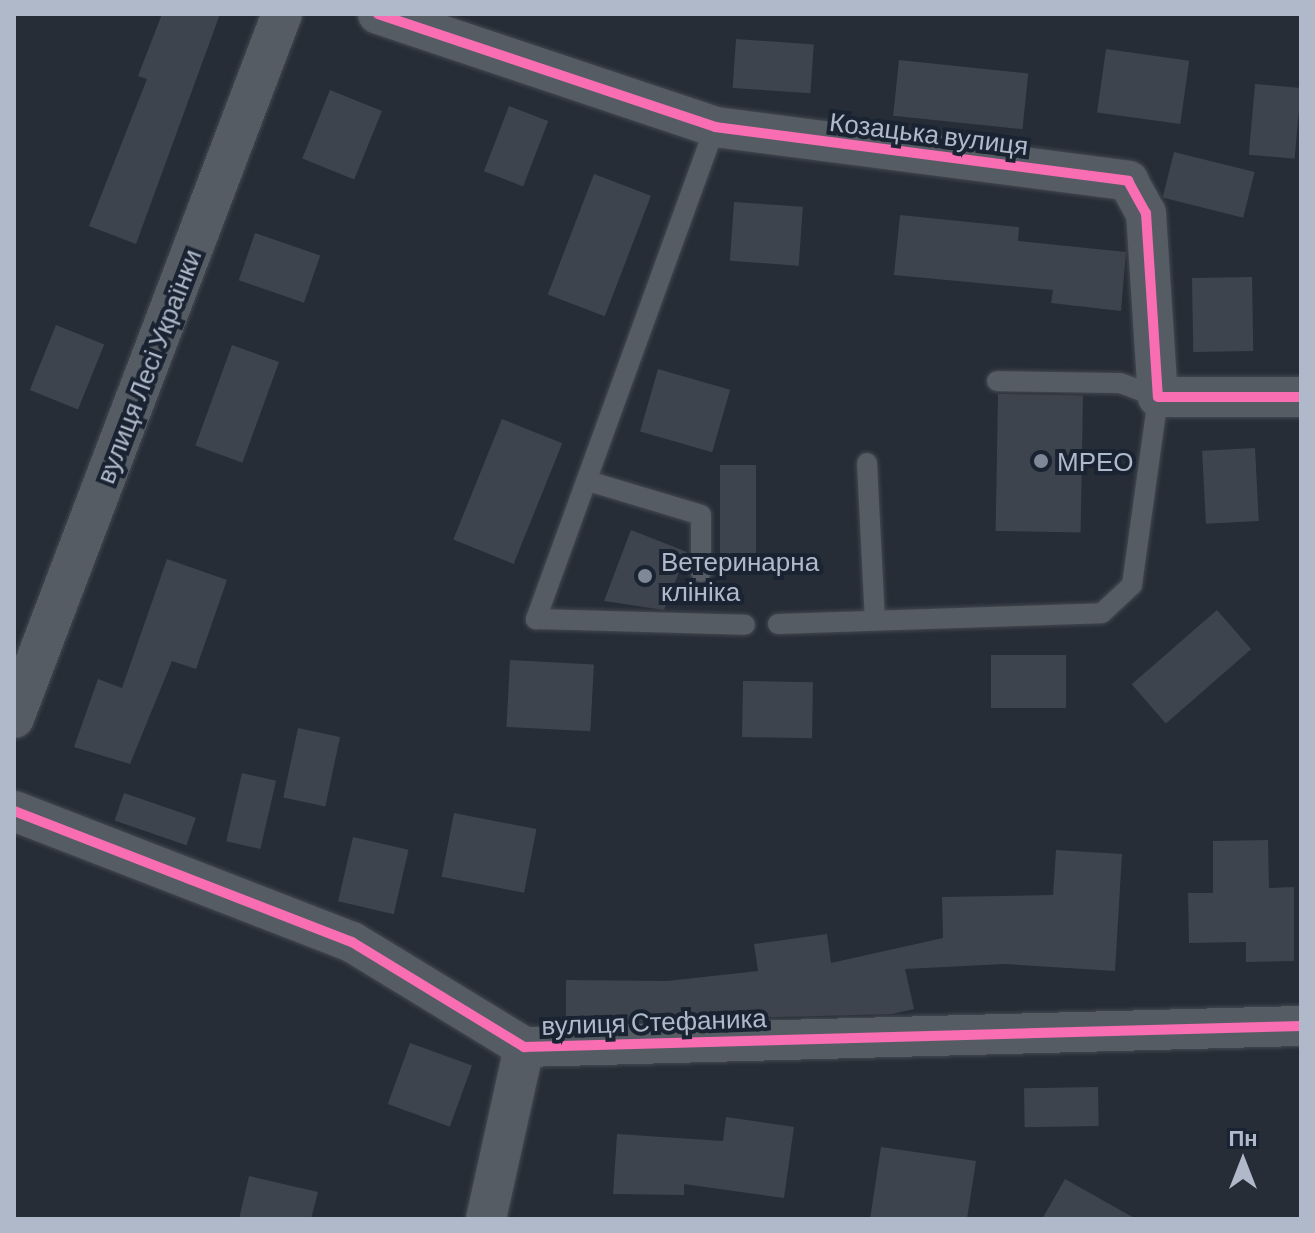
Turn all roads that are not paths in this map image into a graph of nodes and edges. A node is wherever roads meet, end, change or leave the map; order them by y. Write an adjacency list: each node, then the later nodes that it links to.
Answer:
1 (282, 14): 13 (street, вулиця Лесі Українки)
2 (378, 14): 3 (street, Козацька вулиця)
3 (715, 127): 5 (street, Козацька вулиця); 8 (lane)
4 (997, 381): 5 (lane)
5 (1158, 397): 6 (street); 10 (lane, Козацька вулиця)
6 (1301, 397)
7 (867, 463): 10 (lane)
8 (588, 481): 9 (lane); 12 (lane)
9 (701, 572)
10 (875, 621): 11 (lane, Козацька вулиця)
11 (778, 624)
12 (745, 625)
13 (14, 718)
14 (14, 811): 16 (street, вулиця Стефаника)
15 (1301, 1026): 16 (street, вулиця Стефаника)
16 (524, 1047): 17 (street)
17 (486, 1219)

